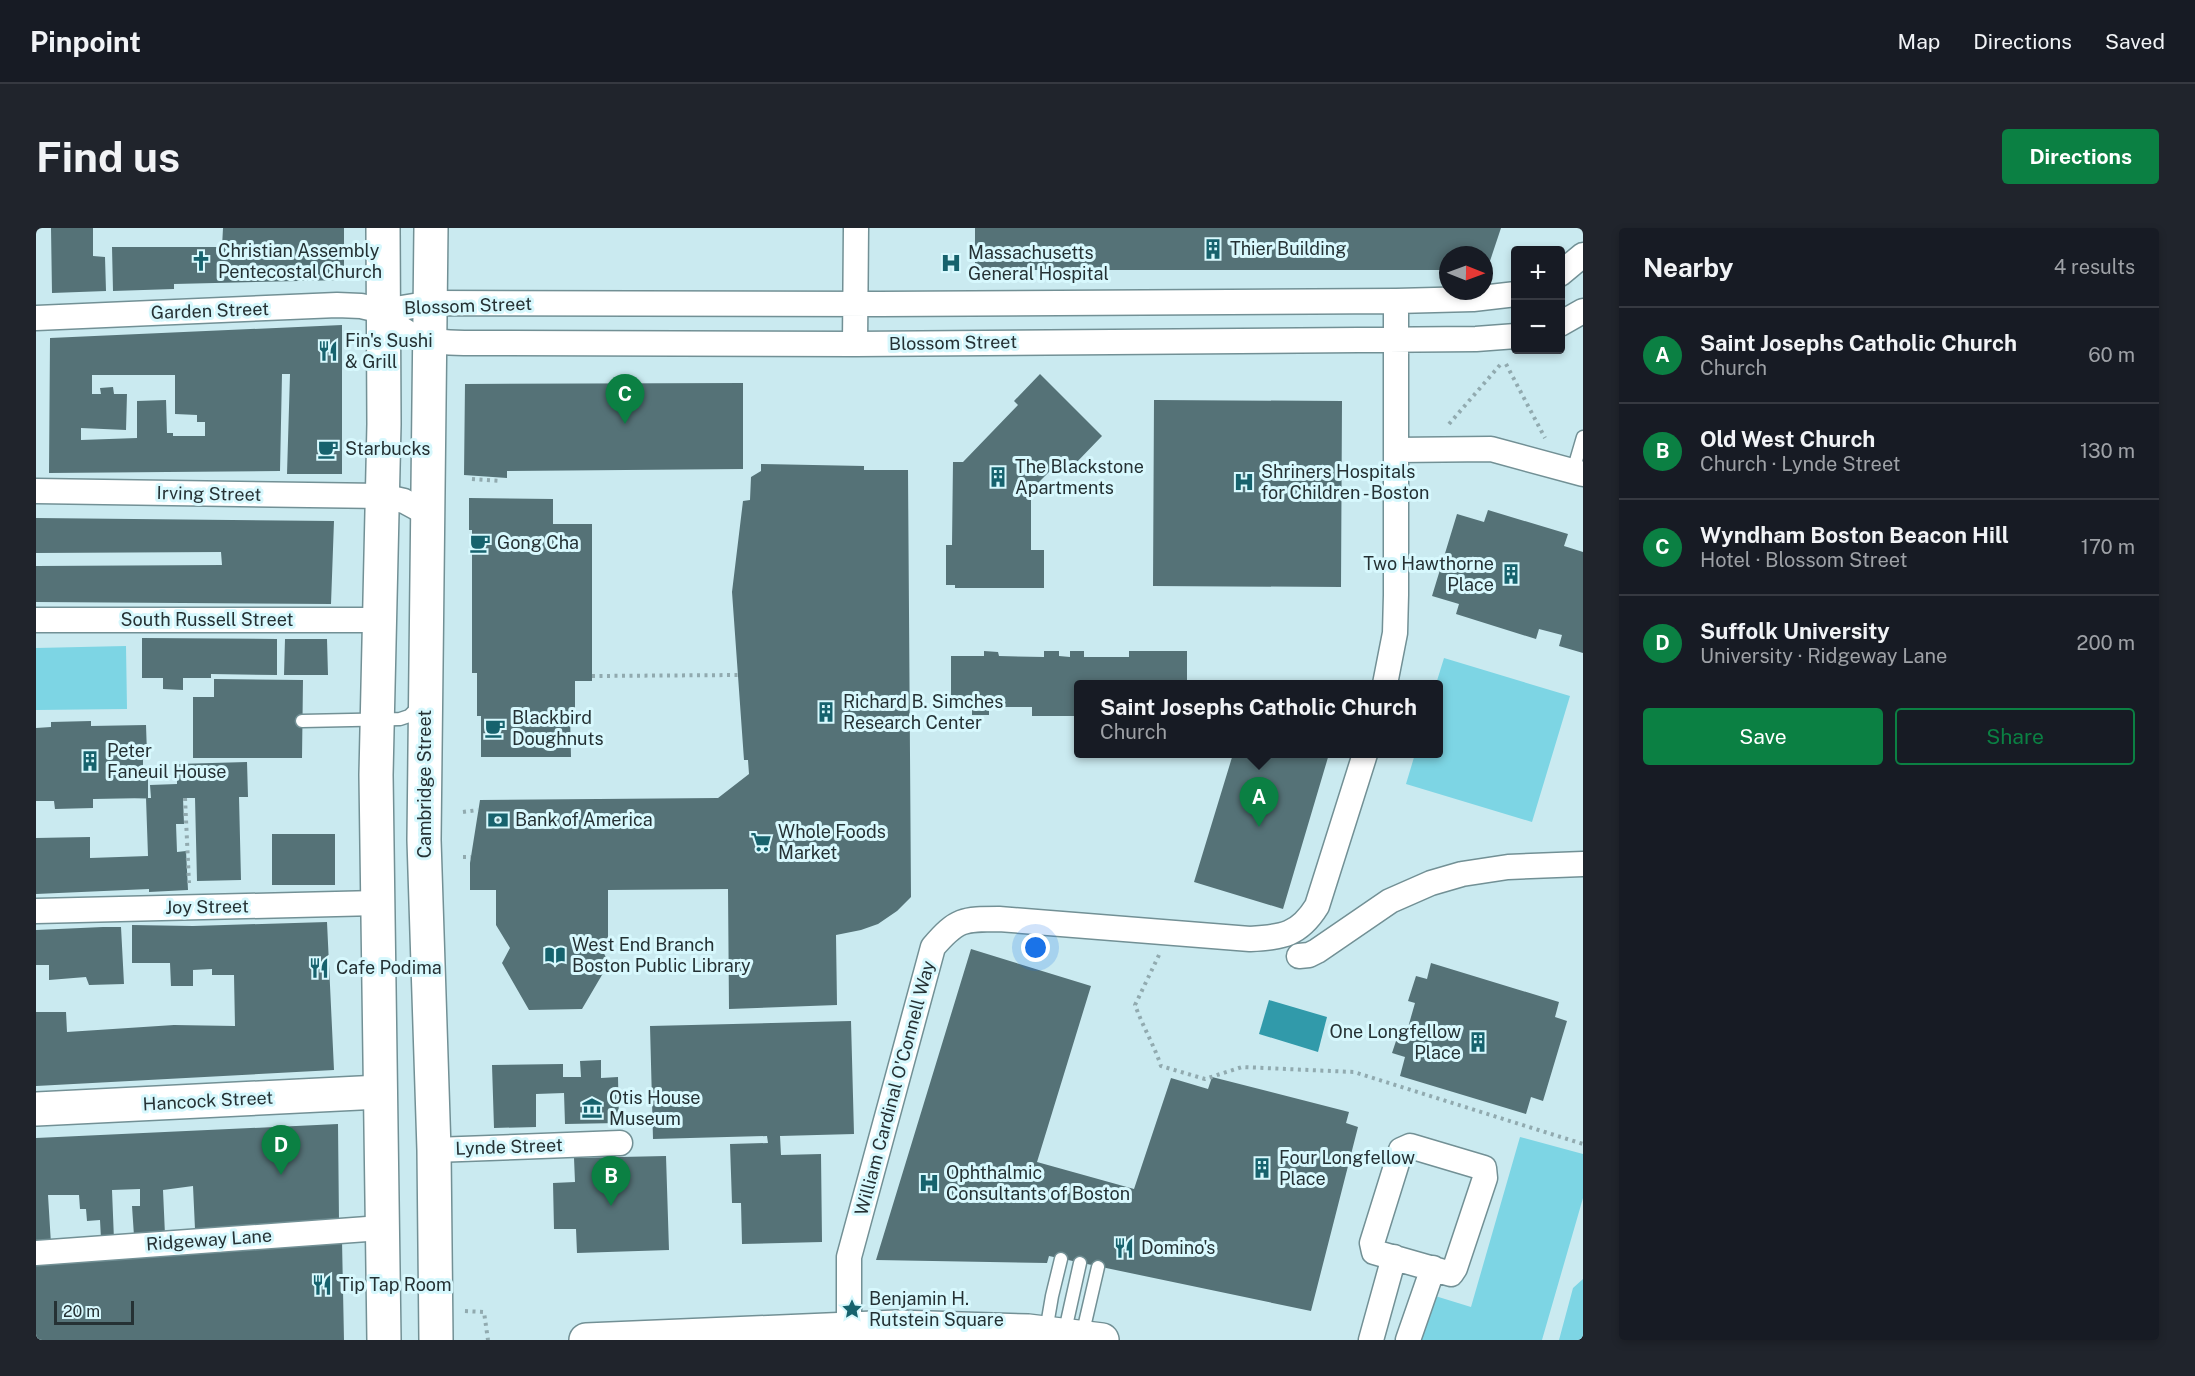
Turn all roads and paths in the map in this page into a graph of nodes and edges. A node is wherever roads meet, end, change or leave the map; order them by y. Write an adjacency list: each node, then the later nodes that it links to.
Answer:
1 (382, 228): 11 (main road)
2 (431, 228): 8 (main road, Cambridge Street)
3 (856, 228): 9 (street)
4 (1583, 255): 5 (street)
5 (1565, 269)
6 (1511, 294): 7 (street, Blossom Street)
7 (1396, 301): 9 (street, Blossom Street); 15 (street)
8 (432, 303): 9 (street, Blossom Street); 11 (street, Blossom Street); 16 (main road, Cambridge Street)
9 (855, 304): 17 (street)
10 (1583, 310): 13 (street)
11 (383, 311): 12 (street, Garden Street); 16 (street, Blossom Street); 27 (main road)
12 (36, 318)
13 (1565, 321)
14 (1511, 336): 15 (street, Blossom Street)
15 (1397, 339): 17 (street, Blossom Street); 21 (street)
16 (431, 342): 17 (street, Blossom Street); 28 (main road, Cambridge Street)
17 (855, 344)
18 (1506, 364): 23 (path)
19 (1500, 365): 22 (path)
20 (1583, 437): 23 (lane)
21 (1396, 450): 22 (street); 33 (street)
22 (1426, 450): 23 (street)
23 (1572, 471)
24 (472, 479): 25 (path)
25 (500, 482)
26 (36, 491): 27 (street, Irving Street)
27 (382, 496): 28 (street, Irving Street); 30 (main road)
28 (428, 514): 34 (main road, Cambridge Street)
29 (36, 620): 30 (street, South Russell Street)
30 (378, 620): 36 (main road)
31 (592, 675): 32 (path)
32 (738, 675)
33 (1387, 680)
34 (426, 695): 36 (lane); 53 (main road, Cambridge Street)
35 (302, 721): 36 (lane)
36 (377, 721): 45 (main road)
37 (1363, 758): 62 (street, William Cardinal O'Connell Way)
38 (185, 798): 44 (path)
39 (478, 810): 40 (path)
40 (463, 812)
41 (463, 857): 42 (path)
42 (471, 857)
43 (1583, 864): 48 (street)
44 (190, 893)
45 (377, 903): 46 (street, Joy Street); 49 (main road)
46 (36, 911)
47 (1161, 952): 52 (path)
48 (1299, 956)
49 (380, 1092): 50 (main road, Hancock Street); 54 (main road)
50 (36, 1109)
51 (620, 1143): 53 (street, Lynde Street)
52 (1583, 1144)
53 (434, 1150): 61 (main road, Cambridge Street)
54 (381, 1228): 55 (street, Ridgeway Lane); 64 (main road)
55 (36, 1252)
56 (1394, 1257): 60 (street); 60 (street); 67 (street)
57 (1061, 1259): 63 (lane)
58 (1080, 1263): 63 (lane)
59 (1098, 1267): 63 (lane)
60 (1432, 1268): 68 (street)
61 (436, 1325): 65 (path)
62 (849, 1328): 63 (main road); 66 (main road)
63 (1073, 1336)
64 (384, 1340)
65 (488, 1340)
66 (586, 1340)
67 (1371, 1340)
68 (1408, 1340)

